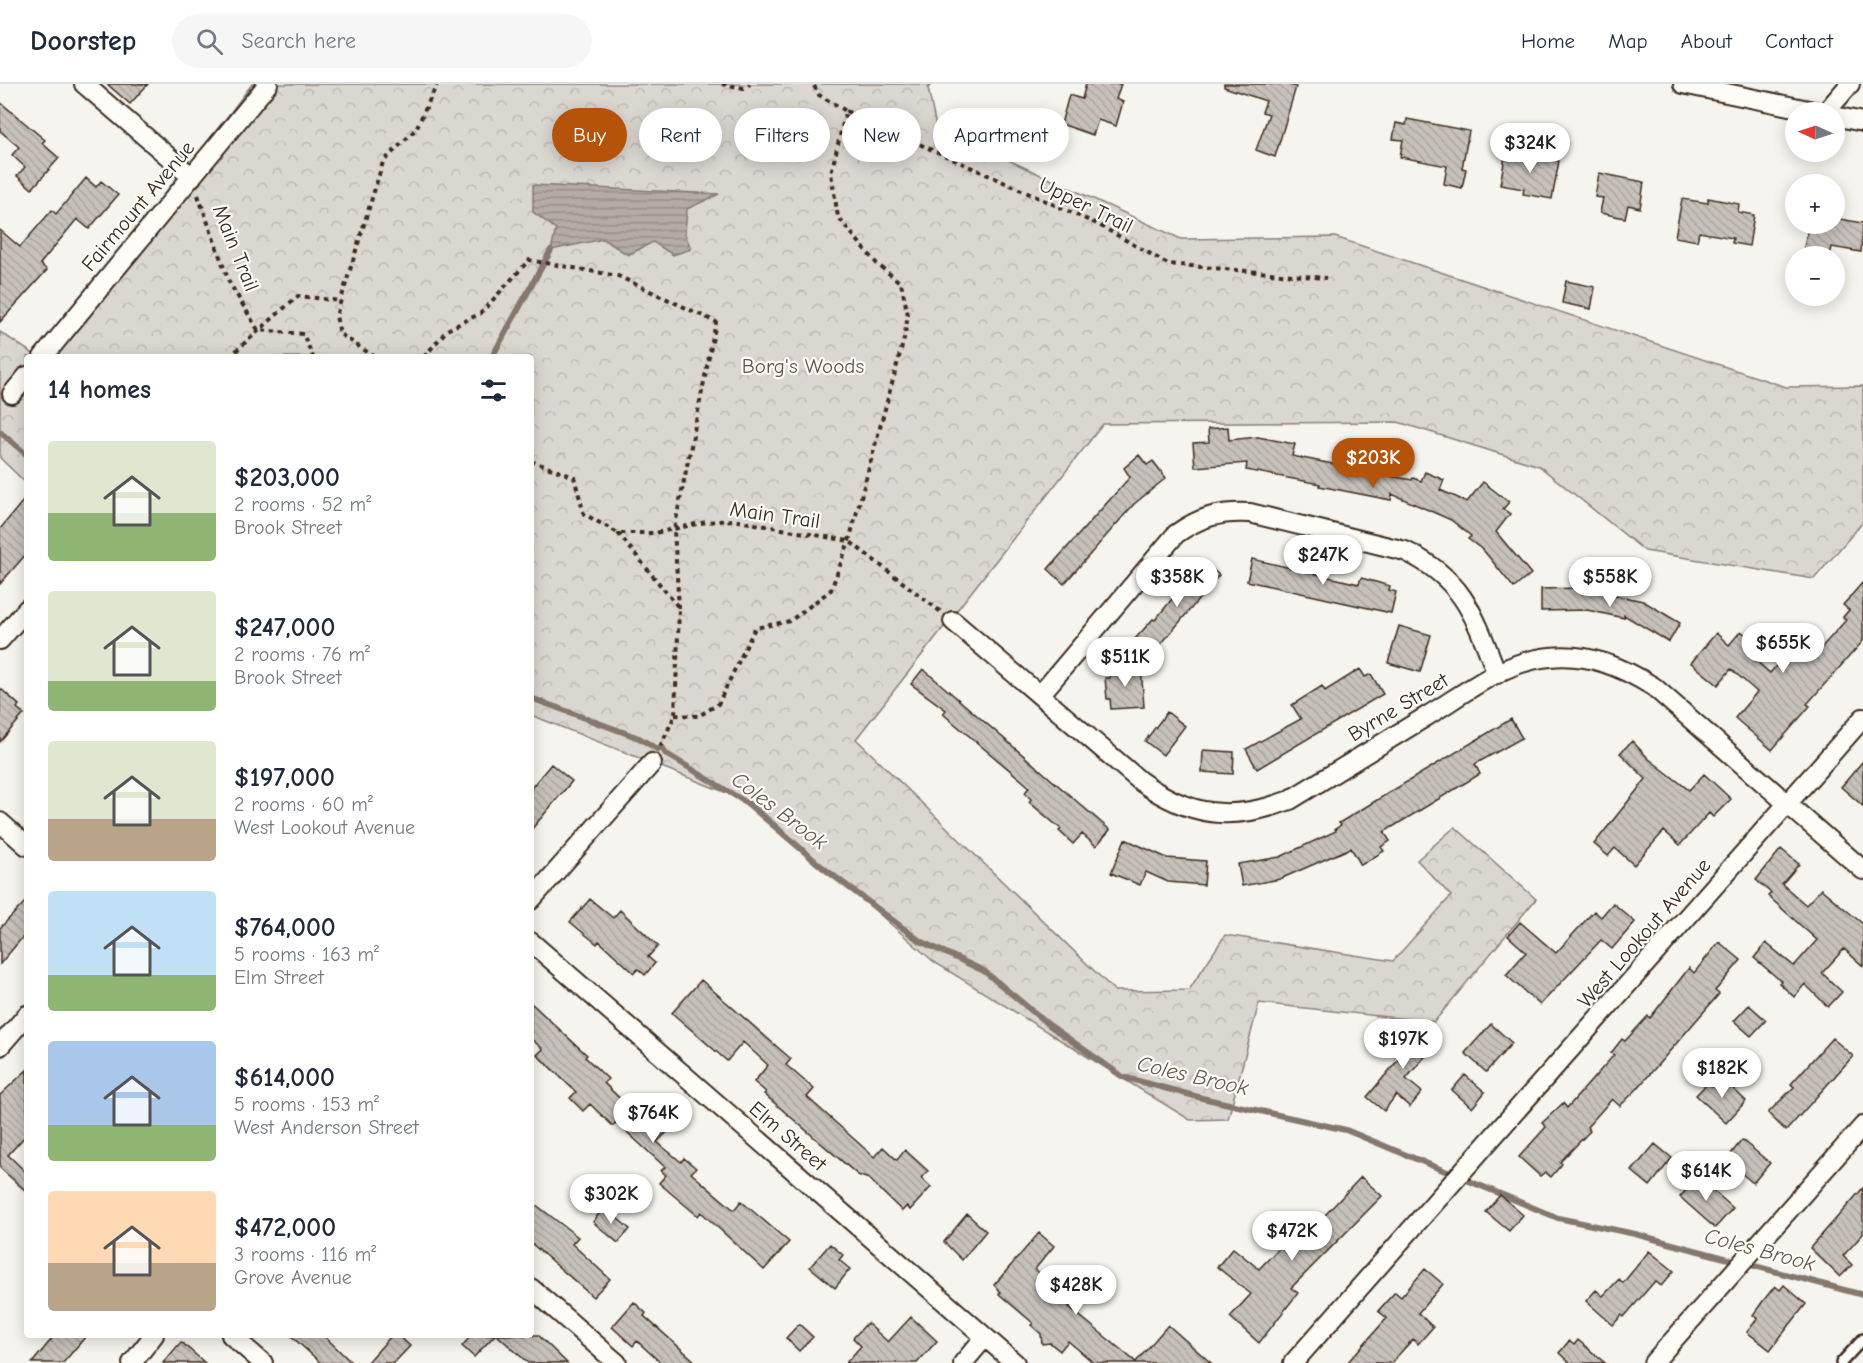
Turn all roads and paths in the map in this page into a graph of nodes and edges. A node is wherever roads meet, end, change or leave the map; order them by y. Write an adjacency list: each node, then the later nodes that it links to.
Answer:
1 (84, 84): 16 (street)
2 (268, 84): 16 (street, Fairmount Avenue)
3 (437, 84): 18 (path)
4 (722, 84): 5 (path)
5 (750, 84)
6 (813, 84): 11 (path, Upper Trail)
7 (1683, 84): 10 (street)
8 (1850, 84): 9 (street)
9 (1835, 102)
10 (1785, 105)
11 (842, 109)
12 (1845, 118): 13 (street)
13 (1863, 122)
14 (842, 128): 30 (path)
15 (921, 145): 17 (path, Upper Trail)
16 (192, 177): 19 (path, Main Trail); 20 (street, Fairmount Avenue)
17 (1326, 278)
18 (341, 301): 19 (path); 23 (path)
19 (258, 330): 21 (path); 22 (path)
20 (45, 354)
21 (232, 354)
22 (312, 354)
23 (370, 354)
24 (427, 354): 28 (path)
25 (24, 380): 26 (street)
26 (12, 394)
27 (534, 462): 29 (path, Main Trail)
28 (674, 530): 29 (path, Main Trail); 30 (path, Main Trail); 31 (path)
29 (618, 533): 31 (path)
30 (849, 541): 33 (path, Main Trail); 37 (path)
31 (679, 608): 37 (path)
32 (24, 612): 34 (street)
33 (953, 621): 36 (street, Byrne Street)
34 (0, 640)
35 (1497, 674): 36 (street, Byrne Street); 36 (street); 40 (street, Byrne Street)
36 (1040, 695)
37 (675, 715): 39 (path)
38 (1863, 718): 40 (street, West Lookout Avenue)
39 (652, 763): 44 (street)
40 (1788, 804): 43 (street, Byrne Street); 59 (street, West Lookout Avenue)
41 (0, 822): 42 (street)
42 (24, 843)
43 (1863, 870)
44 (534, 897)
45 (534, 945): 50 (street, Elm Street)
46 (24, 1018): 47 (street)
47 (0, 1046)
48 (1863, 1126): 60 (street)
49 (534, 1291): 56 (street)
50 (985, 1337): 57 (street); 58 (street, Elm Street)
51 (152, 1338): 54 (street)
52 (234, 1338): 55 (street)
53 (1863, 1339): 61 (lane)
54 (132, 1363)
55 (263, 1363)
56 (617, 1363)
57 (963, 1363)
58 (1015, 1363)
59 (1293, 1363)
60 (1653, 1363)
61 (1841, 1363)

